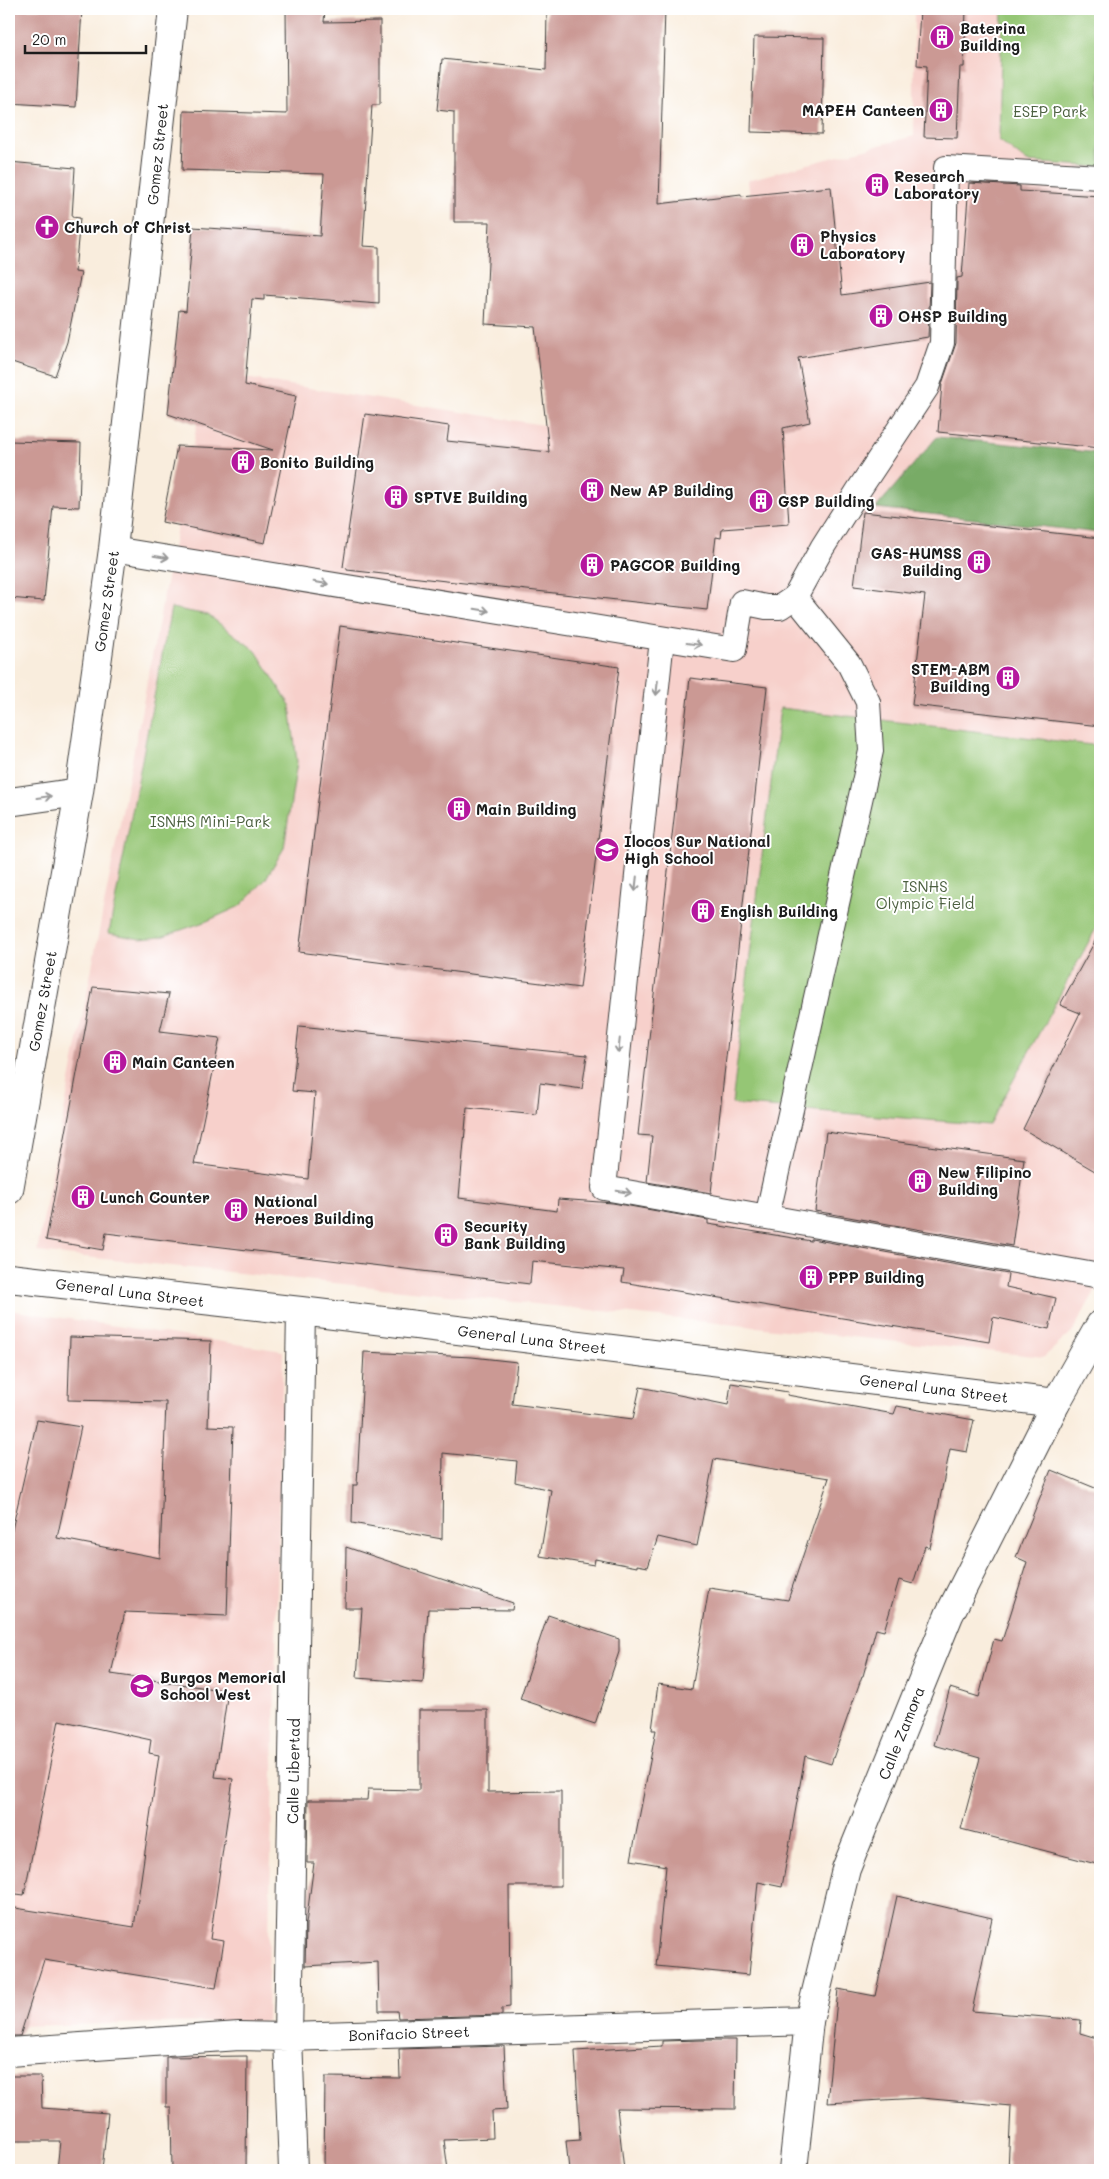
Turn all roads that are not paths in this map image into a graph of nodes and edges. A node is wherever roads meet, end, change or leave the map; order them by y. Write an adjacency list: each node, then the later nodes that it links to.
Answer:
1 (173, 9): 3 (street, Gomez Street)
2 (1100, 176): 4 (lane)
3 (113, 549): 5 (lane, one-way to 5); 6 (street, Gomez Street)
4 (795, 598): 5 (lane, one-way to 4); 9 (lane)
5 (662, 639): 9 (lane, one-way to 9)
6 (79, 792): 7 (street, one-way to 6); 8 (street, Gomez Street)
7 (9, 802)
8 (9, 1190)
9 (767, 1217): 10 (lane)
10 (1100, 1276)
11 (9, 1278): 12 (street, General Luna Street)
12 (301, 1311): 14 (street, General Luna Street); 16 (street, Calle Libertad)
13 (1100, 1325): 14 (street, Calle Zamora)
14 (1056, 1403): 15 (street, Calle Zamora)
15 (809, 2022): 16 (street, Bonifacio Street); 19 (street, Calle Zamora)
16 (288, 2037): 17 (street, Bonifacio Street); 18 (street, Calle Libertad)
17 (9, 2052)
18 (293, 2170)
19 (793, 2170)

